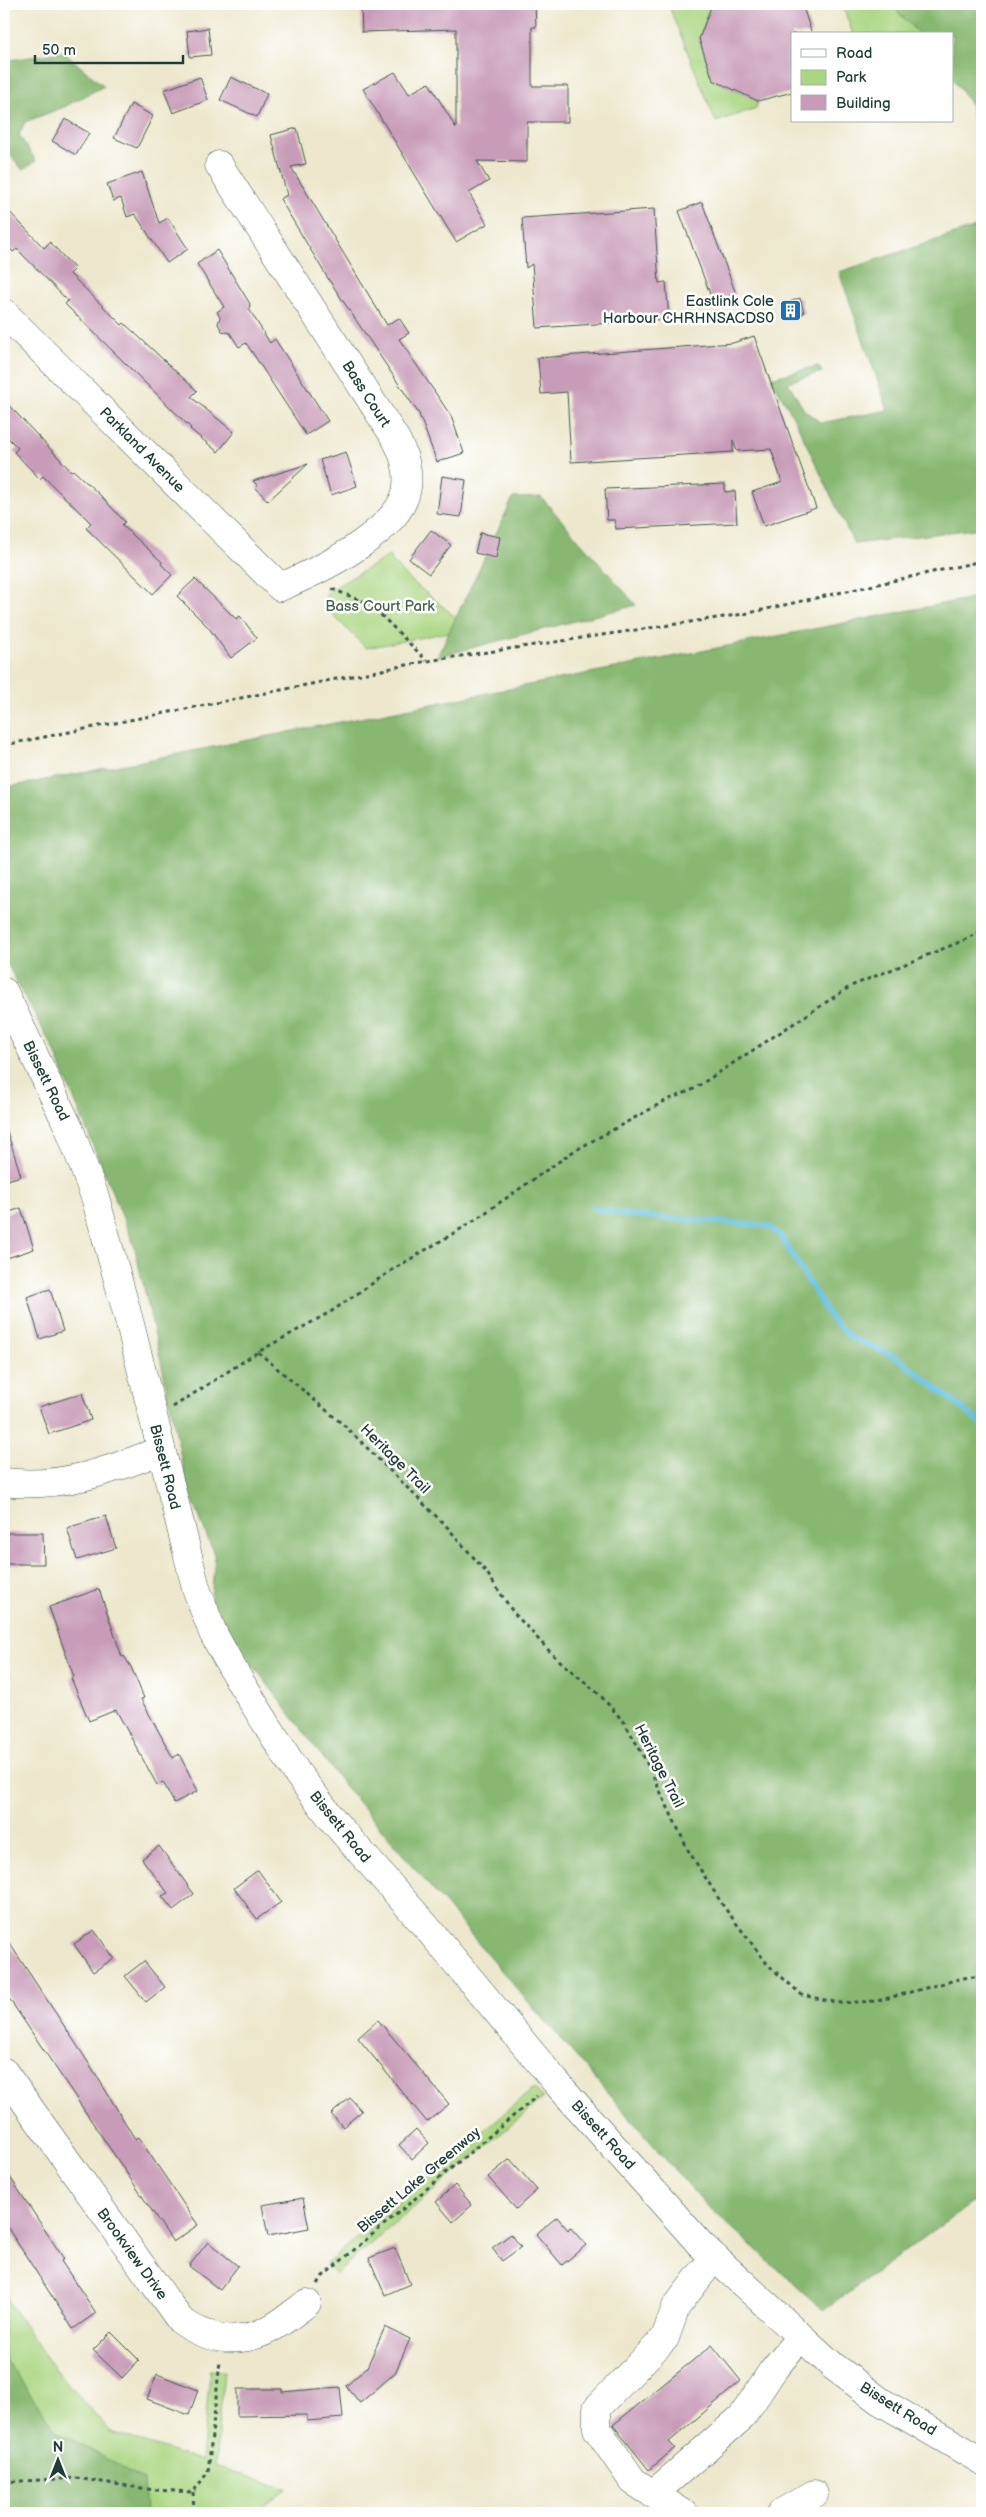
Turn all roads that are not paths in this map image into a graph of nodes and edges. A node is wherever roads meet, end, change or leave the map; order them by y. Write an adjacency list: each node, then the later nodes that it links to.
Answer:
1 (219, 165): 3 (main road, Bass Court)
2 (4, 313): 3 (main road, Parkland Avenue)
3 (292, 582)
4 (4, 992): 5 (main road, Bissett Road)
5 (161, 1450): 6 (main road); 8 (main road, Bissett Road)
6 (4, 1482)
7 (4, 2072): 9 (main road, Brookview Drive)
8 (714, 2258): 10 (main road, Bissett Road); 12 (main road)
9 (307, 2303)
10 (800, 2337): 11 (main road, Bissett Road); 12 (main road)
11 (982, 2461)
12 (652, 2494): 14 (main road)
13 (814, 2494): 15 (main road)
14 (683, 2513)
15 (781, 2513)

